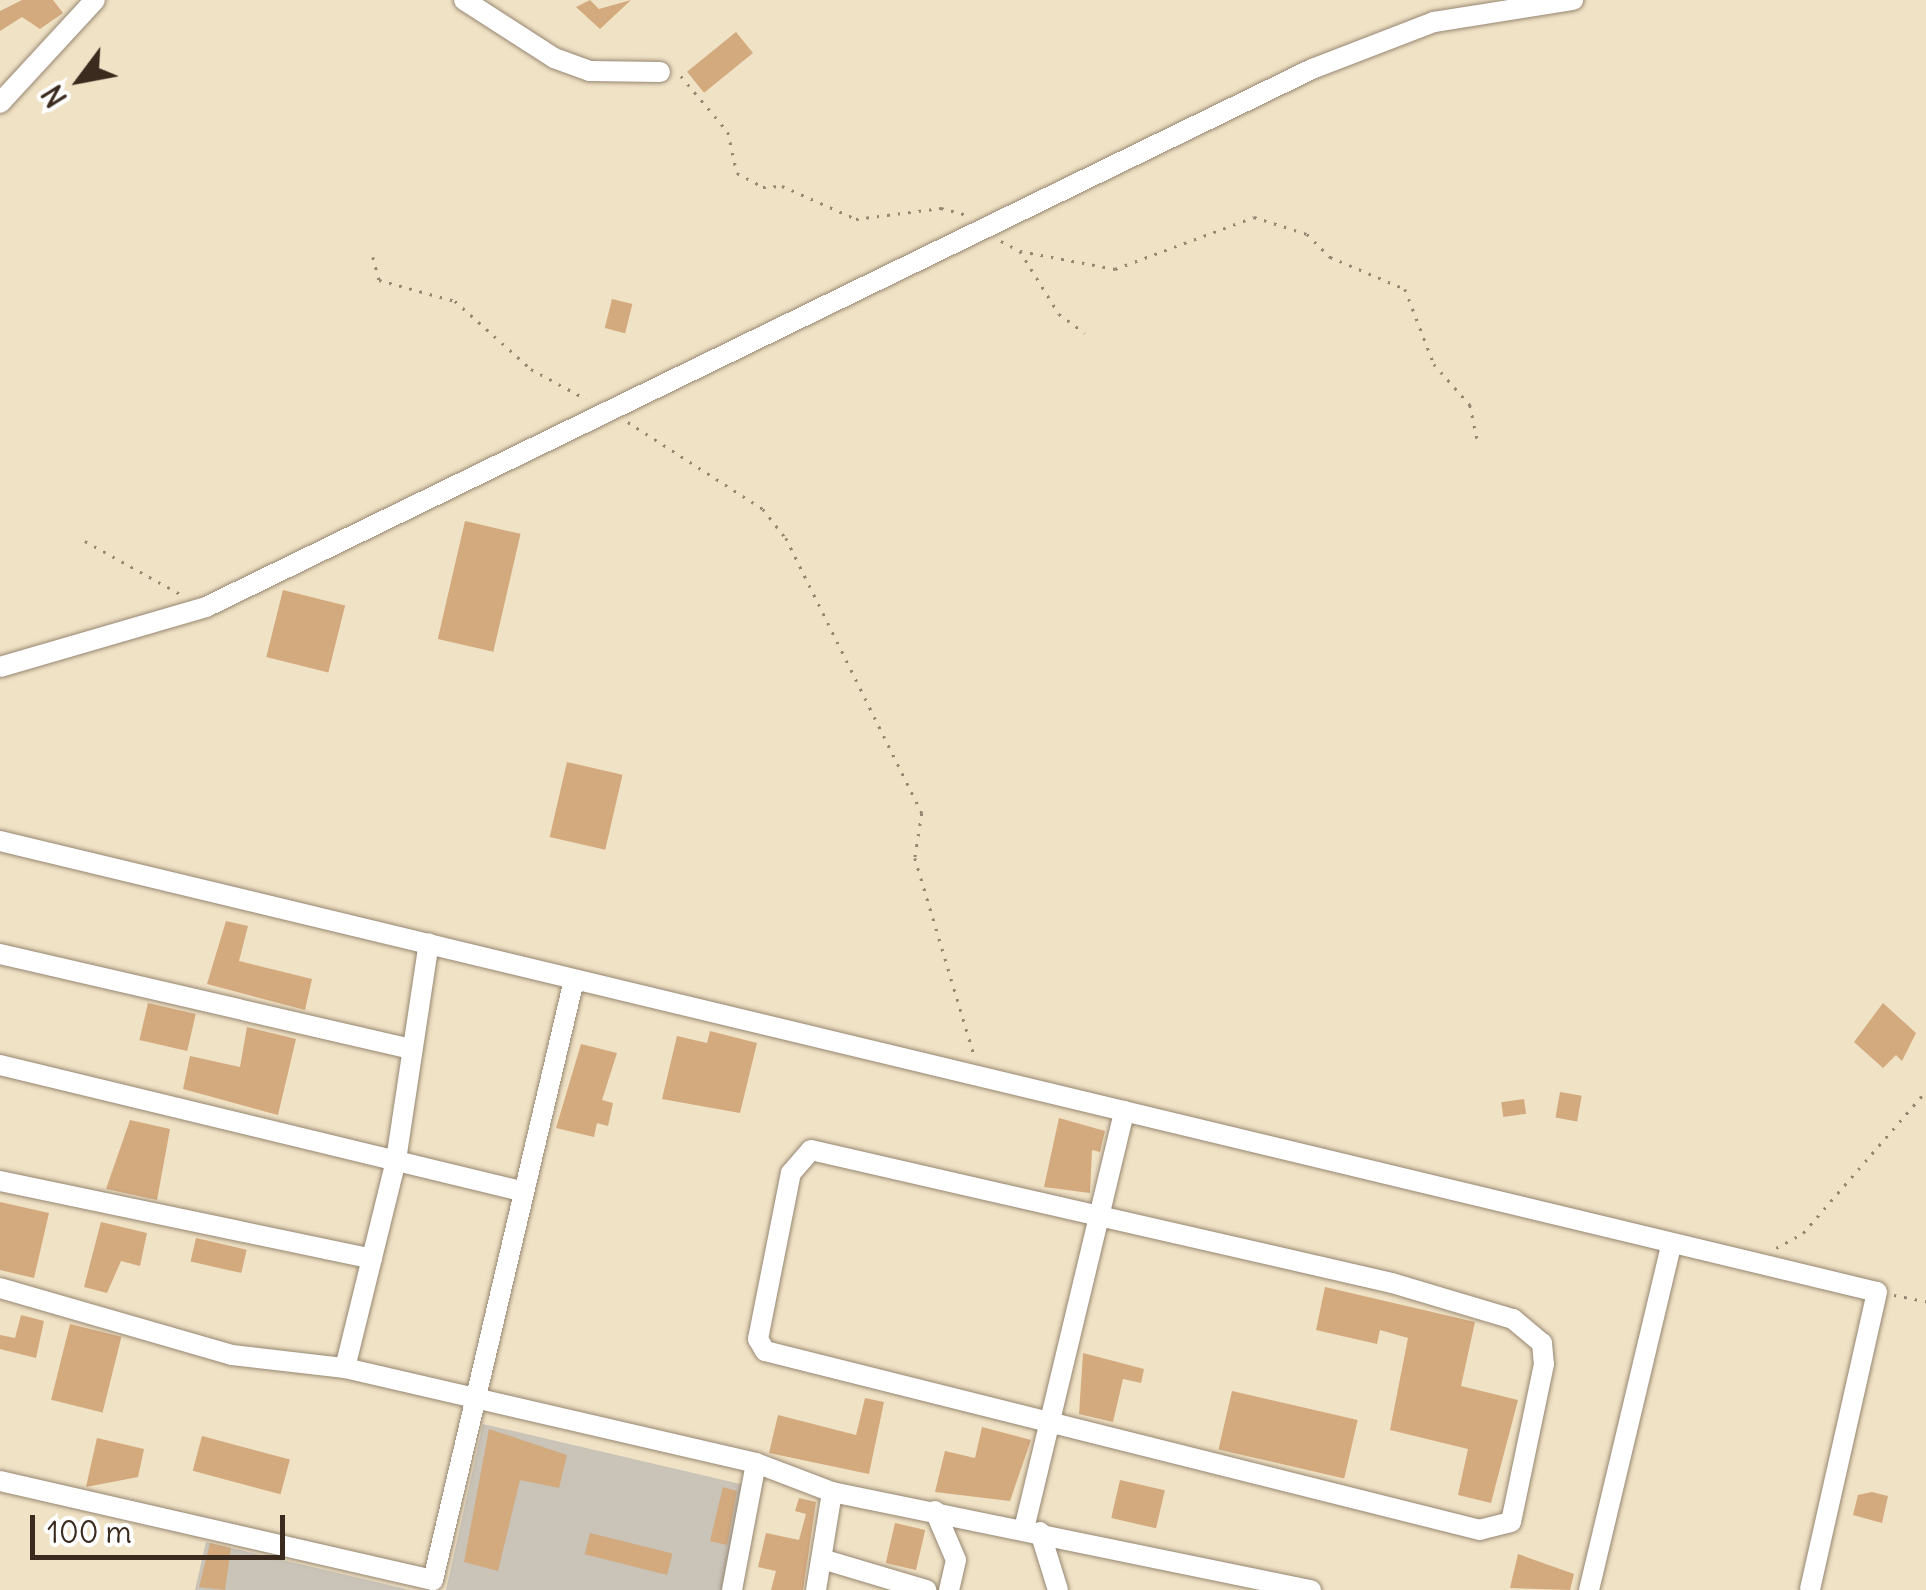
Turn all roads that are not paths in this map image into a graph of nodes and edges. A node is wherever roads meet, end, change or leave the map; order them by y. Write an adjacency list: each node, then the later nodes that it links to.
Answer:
1 (96, 0): 5 (street)
2 (464, 0): 4 (street)
3 (1573, 0): 6 (street)
4 (660, 72)
5 (0, 103)
6 (0, 667)
7 (0, 840): 8 (street)
8 (428, 943): 10 (street); 11 (street)
9 (0, 954): 11 (street)
10 (574, 980): 13 (street); 16 (street)
11 (411, 1049): 14 (street)
12 (0, 1065): 14 (street)
13 (1124, 1111): 17 (street); 18 (street)
14 (396, 1160): 16 (street); 19 (street)
15 (0, 1181): 19 (street)
16 (521, 1191): 22 (street)
17 (1104, 1216): 23 (street); 23 (street); 23 (street)
18 (1670, 1246): 36 (street); 37 (street)
19 (372, 1259): 21 (street)
20 (0, 1288): 21 (street)
21 (346, 1368): 22 (street)
22 (478, 1397): 24 (street); 25 (street)
23 (1052, 1428): 28 (street)
24 (756, 1463): 26 (street); 30 (street)
25 (0, 1481)
26 (832, 1492): 27 (street); 29 (street)
27 (935, 1511): 28 (street); 33 (street)
28 (1032, 1530): 34 (street); 35 (street)
29 (822, 1560): 31 (street); 32 (street)
30 (732, 1590)
31 (816, 1590)
32 (926, 1590)
33 (949, 1590)
34 (1058, 1590)
35 (1310, 1590)
36 (1589, 1590)
37 (1810, 1590)

